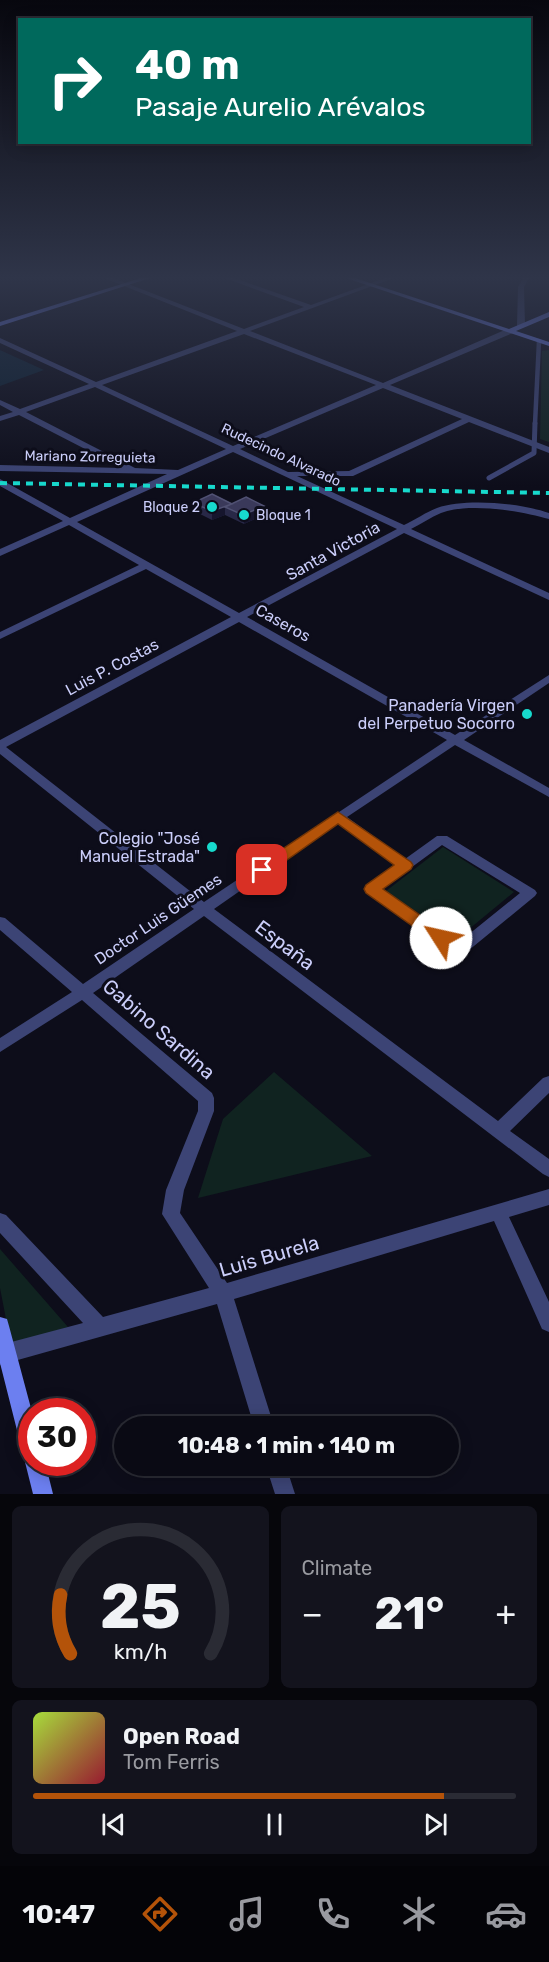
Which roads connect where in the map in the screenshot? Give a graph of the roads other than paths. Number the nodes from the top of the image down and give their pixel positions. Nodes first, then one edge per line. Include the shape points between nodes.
1 (17, 348) edge
2 (198, 348) edge
3 (288, 348) edge
4 (471, 348) edge
5 (539, 348) edge
6 (96, 384) junction
7 (383, 385) junction
8 (0, 402) edge
9 (19, 412) junction
10 (468, 418) junction
11 (0, 419) edge
12 (534, 444) junction
13 (236, 448) junction
14 (549, 450) edge
15 (0, 468) edge
16 (136, 472) junction
17 (180, 472) junction
18 (288, 473) junction
19 (489, 478) dead end
20 (0, 482) edge
21 (549, 516) edge
22 (71, 521) junction
23 (405, 529) junction
24 (0, 553) edge
25 (147, 565) junction
26 (549, 597) edge
27 (240, 619) junction
28 (0, 636) edge
29 (547, 682) edge
30 (454, 739) junction
31 (0, 747) edge
32 (549, 794) edge
33 (338, 817) junction
34 (405, 865) junction
35 (205, 910) junction
36 (0, 922) edge
37 (83, 992) junction
38 (0, 1046) edge
39 (549, 1083) edge
40 (499, 1131) junction
41 (549, 1169) edge
42 (549, 1197) edge
43 (498, 1212) junction
44 (0, 1221) edge
45 (224, 1293) junction
46 (549, 1323) edge
47 (0, 1326) edge
48 (100, 1327) junction
49 (3, 1354) edge
50 (18, 1404) edge
51 (261, 1416) edge
52 (38, 1476) edge
53 (279, 1476) edge
54 (43, 1494) edge
55 (285, 1494) edge

1 - 6 street, Rudecindo Alvarado
2 - 6 street
3 - 7 street
4 - 7 street
5 - 12 lane
6 - 9 street
6 - 13 street, Rudecindo Alvarado
7 - 10 street
7 - 13 street
8 - 9 street
9 - 11 street
9 - 16 street
10 - 12 street
10 - 18 street via 350,474
12 - 14 street
12 - 19 lane via 534,453
13 - 17 street
13 - 18 street, Rudecindo Alvarado
15 - 16 street, Mariano Zorreguieta
16 - 17 street, Mariano Zorreguieta
17 - 22 street
18 - 23 street, Rudecindo Alvarado
20 - 22 street, Caseros
21 - 23 street, Santa Victoria via 524,508 456,507 440,510
22 - 24 street
22 - 25 street, Caseros
23 - 26 street, Rudecindo Alvarado
23 - 27 street, Santa Victoria
25 - 27 street, Caseros
25 - 28 street
27 - 30 street, Caseros
27 - 31 street, Luis P. Costas
29 - 30 street, Doctor Luis Güemes
30 - 32 street, Caseros
30 - 33 street, Doctor Luis Güemes
31 - 35 street, España
33 - 34 street
33 - 35 street, Doctor Luis Güemes
34 - 34 street via 442,839 530,893 458,951 372,889
35 - 37 street, Doctor Luis Güemes
35 - 40 street, España
36 - 37 street, Gabino Sardina
37 - 38 street, Doctor Luis Güemes
37 - 45 street, Gabino Sardina via 206,1098 206,1111 175,1190 171,1214
39 - 40 street
40 - 41 street, España
42 - 43 street, Luis Burela
43 - 45 street, Luis Burela
43 - 46 street
44 - 48 street
45 - 48 street, Luis Burela
45 - 51 street
47 - 49 main road
48 - 49 street, Luis Burela
49 - 50 main road
52 - 54 main road
53 - 55 street

